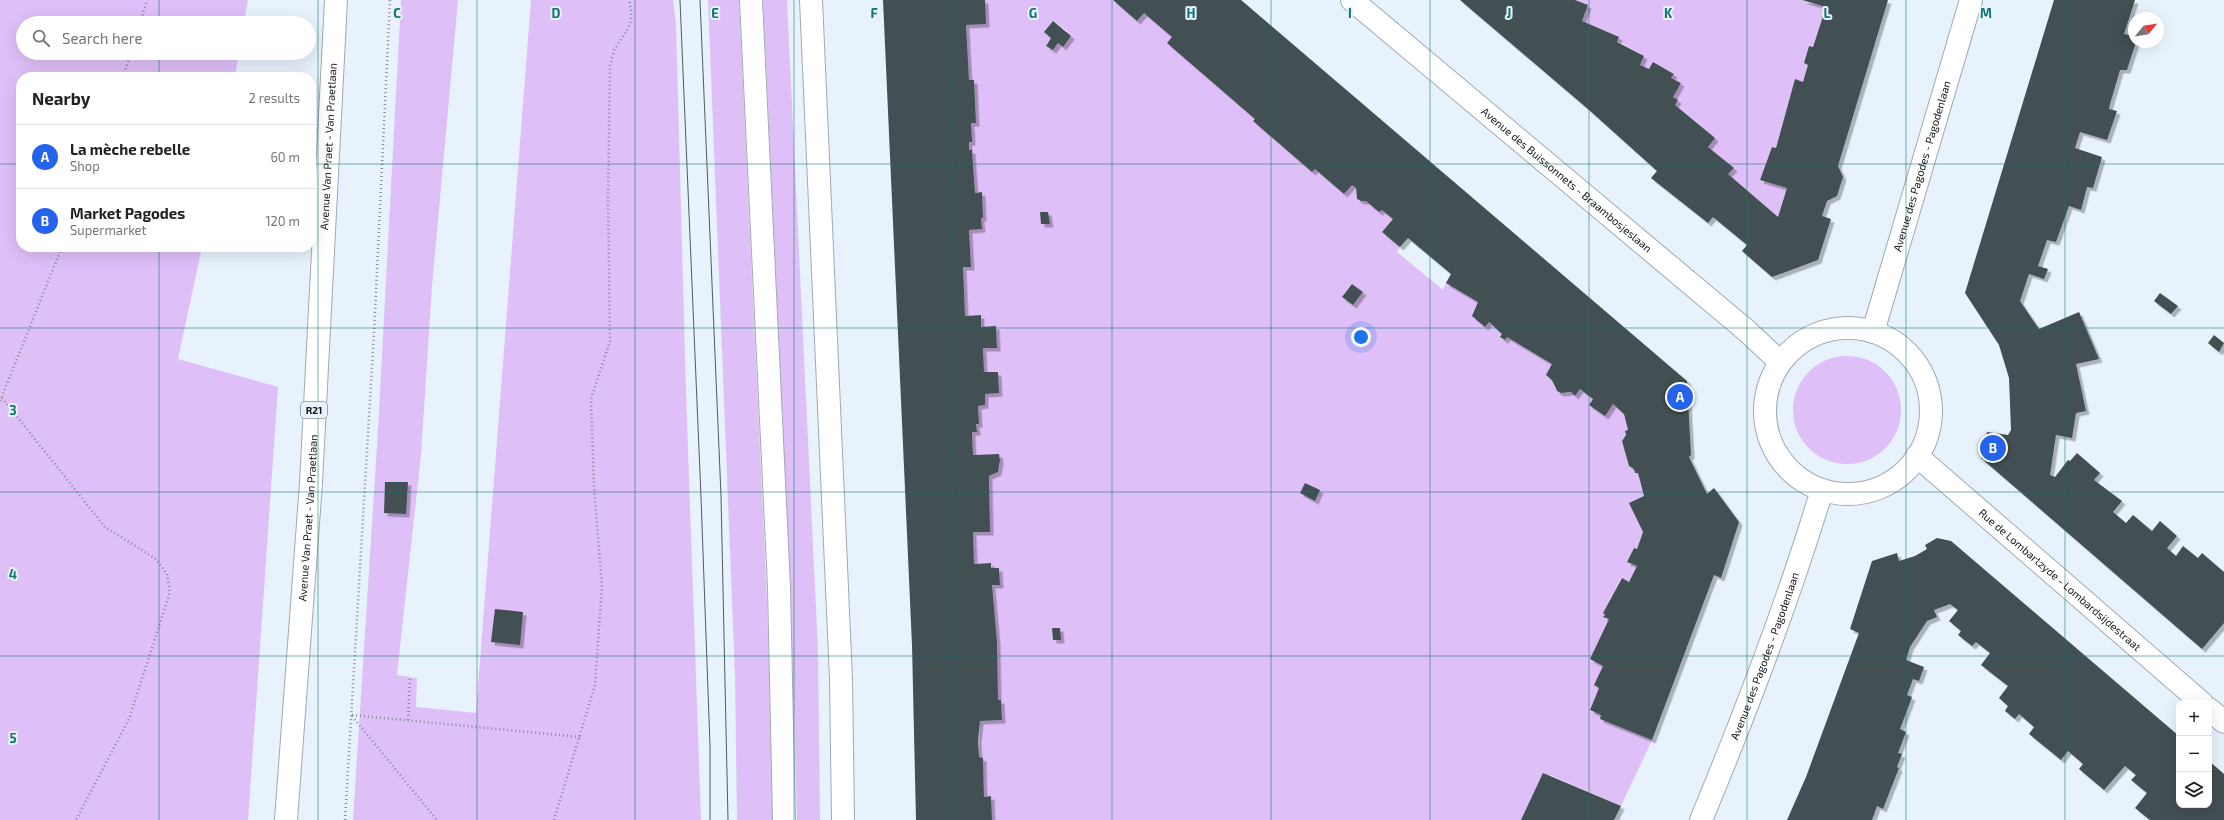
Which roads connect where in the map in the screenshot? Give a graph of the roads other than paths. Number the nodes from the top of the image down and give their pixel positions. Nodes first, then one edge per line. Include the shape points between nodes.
1 (336, 0) edge
2 (751, 0) edge
3 (811, 0) edge
4 (1352, 0) edge
5 (1971, 0) edge
6 (1873, 332) junction
7 (1780, 362) junction
8 (1917, 456) junction
9 (1822, 490) junction
10 (2199, 700) edge
11 (2212, 712) edge
12 (2224, 722) edge
13 (286, 820) edge
14 (784, 820) edge
15 (843, 820) edge
16 (1701, 820) edge

1 - 13 street, Avenue Van Praet - Van Praetlaan / R21 via 311,475
2 - 14 street via 778,579
3 - 15 street via 841,671
4 - 7 street, Avenue des Buissonnets - Braambosjeslaan via 1747,331
5 - 6 street, Avenue des Pagodes - Pagodenlaan
6 - 7 street via 1852,328 1832,329 1812,336 1794,347
6 - 8 street via 1905,351 1926,383 1930,421 1926,439
7 - 9 street via 1770,382 1764,403 1766,426 1773,447 1785,466 1802,480
8 - 9 street via 1903,473 1885,485 1865,492 1843,494
8 - 10 street, Rue de Lombartzyde - Lombardsijdestraat
9 - 16 street, Avenue des Pagodes - Pagodenlaan via 1809,535 1742,721
11 - 12 street

